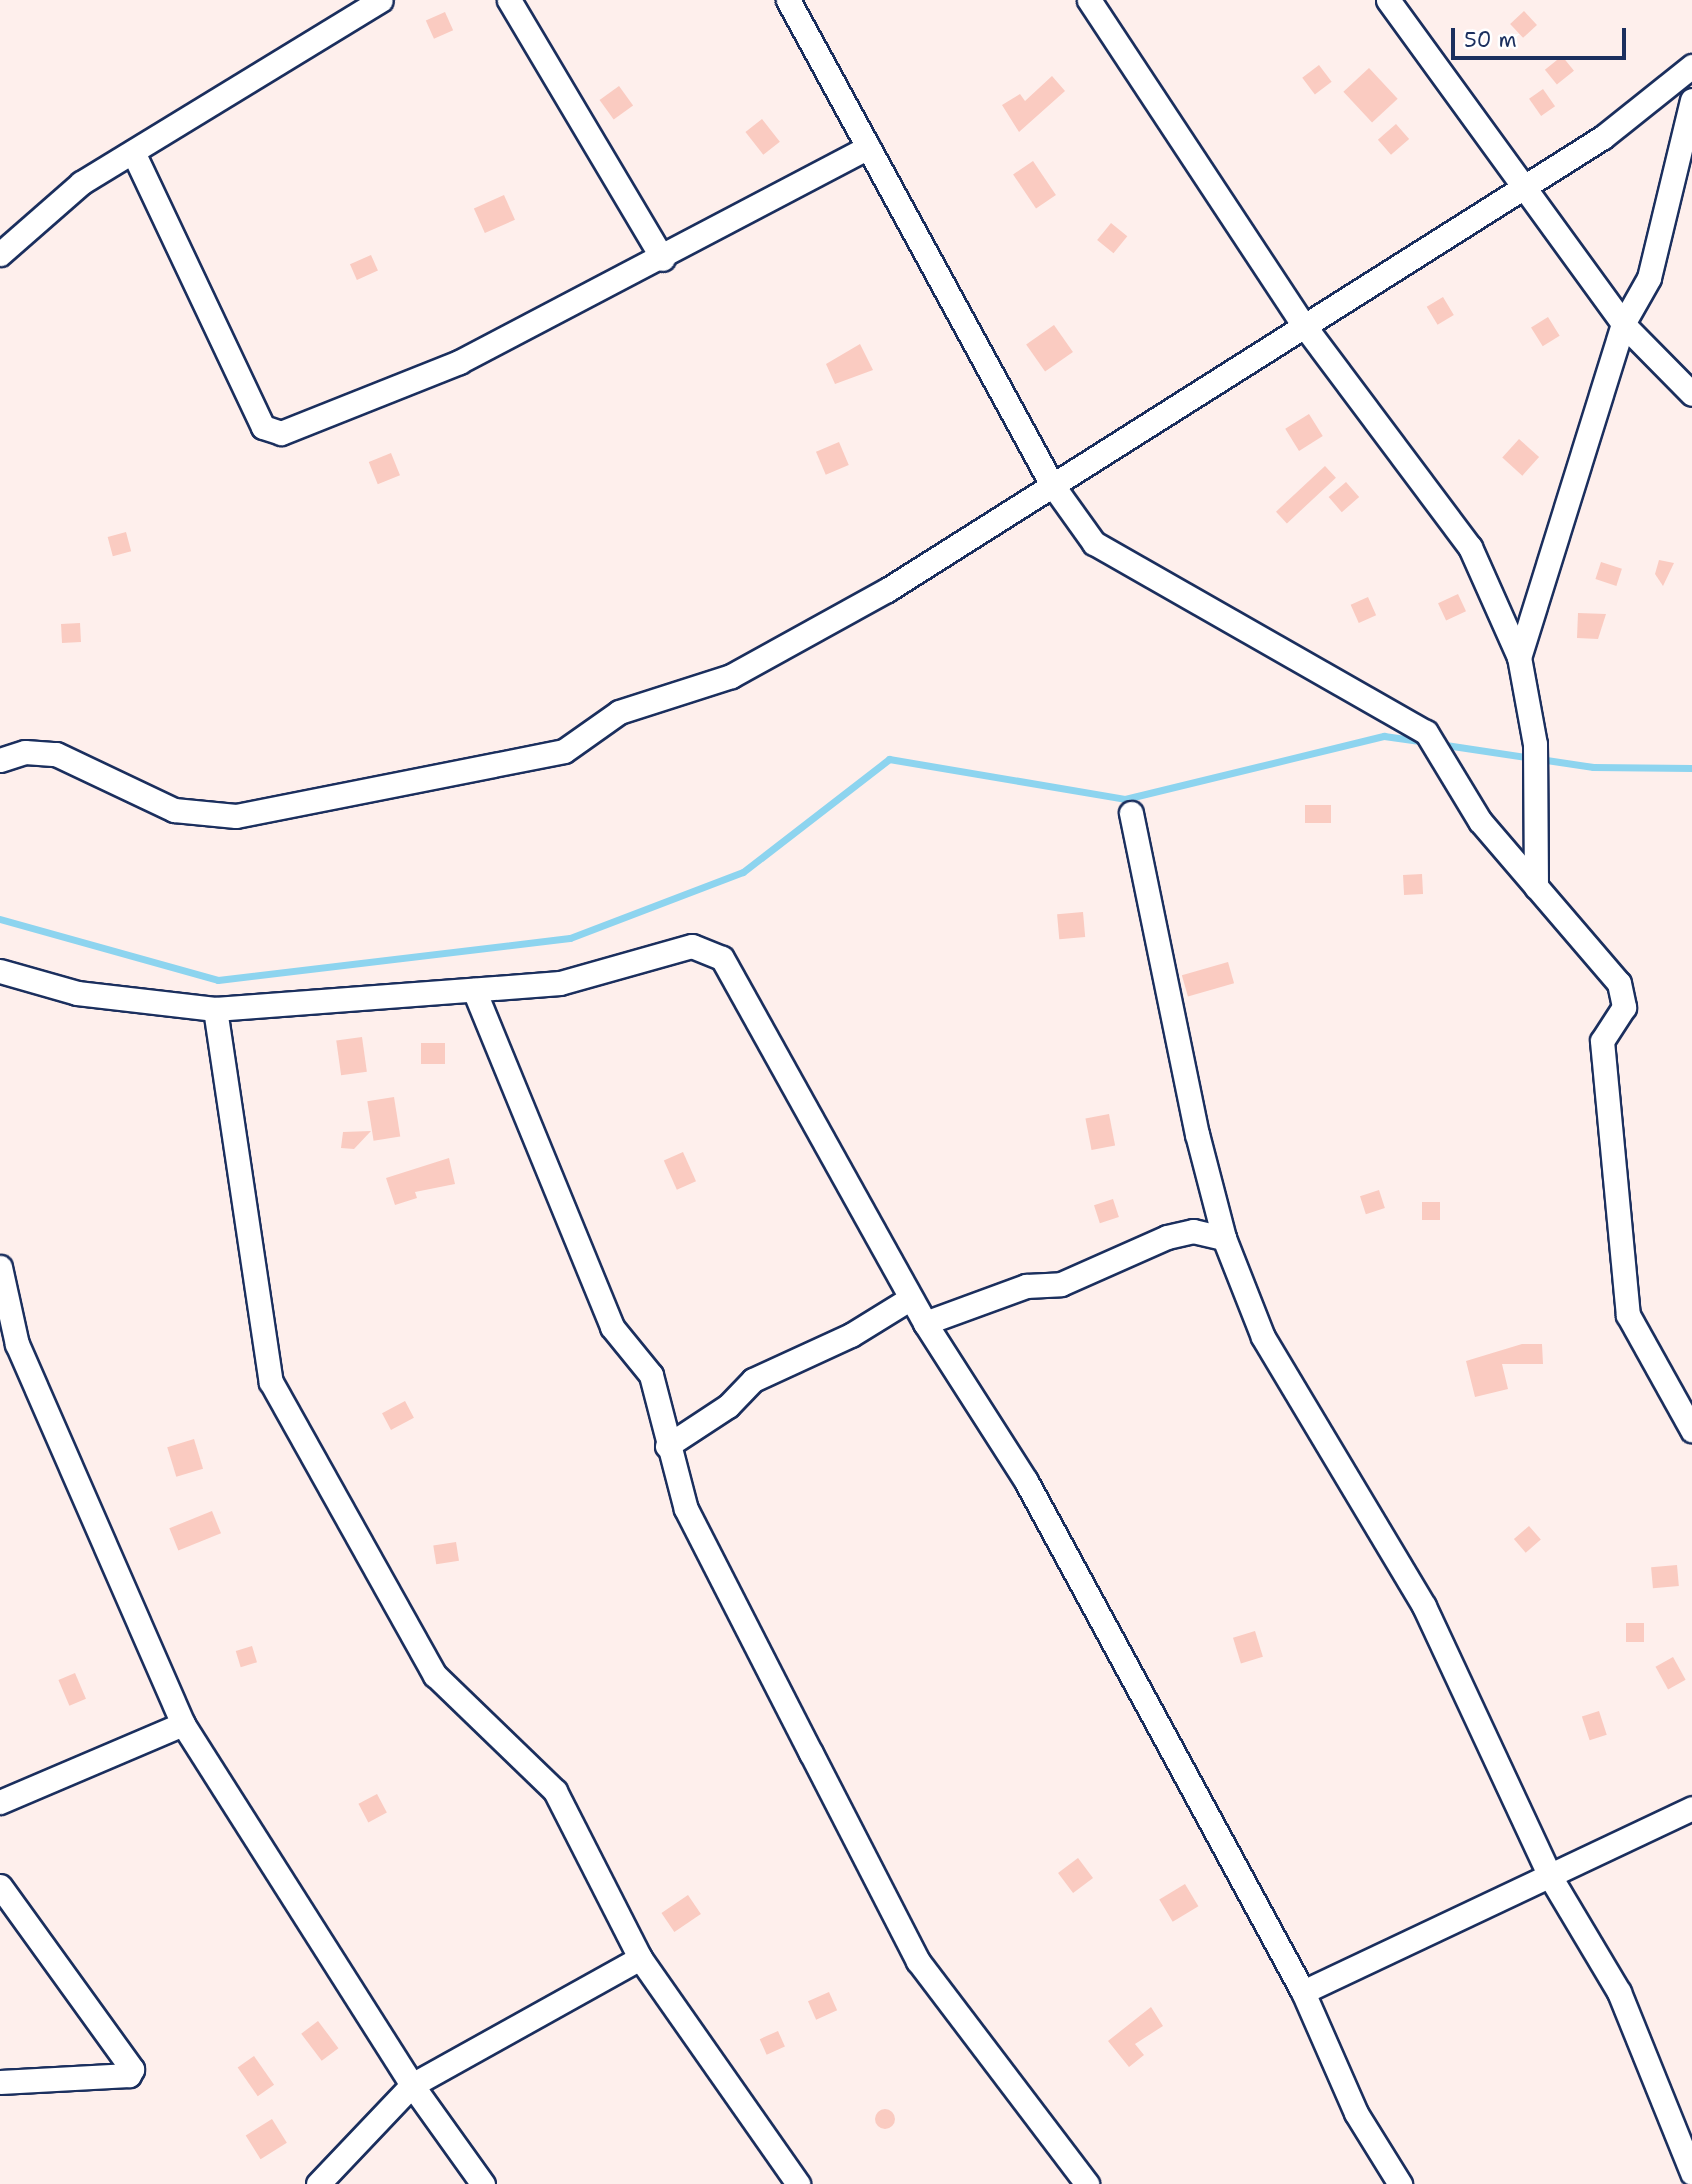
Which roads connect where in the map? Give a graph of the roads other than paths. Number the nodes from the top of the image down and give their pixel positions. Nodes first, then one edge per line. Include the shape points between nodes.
1 (381, 0) edge
2 (509, 0) edge
3 (788, 0) edge
4 (1089, 0) edge
5 (1388, 0) edge
6 (1692, 66) edge
7 (1692, 100) edge
8 (868, 147) junction
9 (133, 152) junction
10 (1518, 187) junction
11 (0, 254) edge
12 (663, 259) junction
13 (1303, 324) junction
14 (1623, 324) junction
15 (1692, 394) edge
16 (1051, 484) junction
17 (1519, 657) junction
18 (0, 760) edge
19 (1131, 813) dead end
20 (1536, 887) junction
21 (0, 971) edge
22 (474, 990) junction
23 (215, 1009) junction
24 (1224, 1238) junction
25 (0, 1267) edge
26 (911, 1298) junction
27 (925, 1323) junction
28 (1692, 1430) edge
29 (667, 1446) junction
30 (183, 1724) junction
31 (0, 1802) edge
32 (1692, 1808) edge
33 (1551, 1878) junction
34 (0, 1886) edge
35 (640, 1958) junction
36 (1303, 1992) junction
37 (0, 2082) edge
38 (412, 2084) junction
39 (1692, 2173) edge
40 (317, 2184) edge
41 (483, 2184) edge
42 (798, 2184) edge
43 (1087, 2184) edge
44 (1400, 2184) edge

1 - 9 street
2 - 12 street
3 - 8 street
4 - 13 street
5 - 10 street
6 - 10 street via 1604,137
7 - 14 street via 1650,278
8 - 12 street
8 - 16 street
9 - 11 street via 43,210
9 - 12 street via 263,427 272,432 459,362
10 - 13 street
10 - 14 street
13 - 16 street
13 - 17 street via 1469,547
14 - 15 street
14 - 17 street
16 - 18 street via 887,590 800,633 760,662 656,696 564,751 236,816 174,810 56,754 26,752
16 - 20 street via 1094,544 1426,732 1480,821
17 - 20 street via 1535,744
19 - 24 street
20 - 28 street via 1622,990 1624,1007 1602,1041 1628,1315
21 - 23 street via 77,993
22 - 23 street
22 - 26 street via 606,975 692,946 722,958
22 - 29 street via 612,1327 651,1375
23 - 35 street via 271,1382 435,1675 555,1791
24 - 27 street via 1193,1231 1167,1237 1083,1276 1026,1286
24 - 33 street via 1263,1337 1424,1606
25 - 30 street via 17,1344
26 - 27 street
26 - 29 street via 851,1335 753,1380 728,1406
27 - 36 street via 1026,1481
29 - 43 street via 686,1509 918,1961
30 - 31 street
30 - 38 street
32 - 33 street via 1612,1842
33 - 36 street
33 - 39 street via 1619,1992
34 - 37 street via 132,2069 129,2075
35 - 38 street
35 - 42 street
36 - 44 street via 1356,2113
38 - 40 street
38 - 41 street

